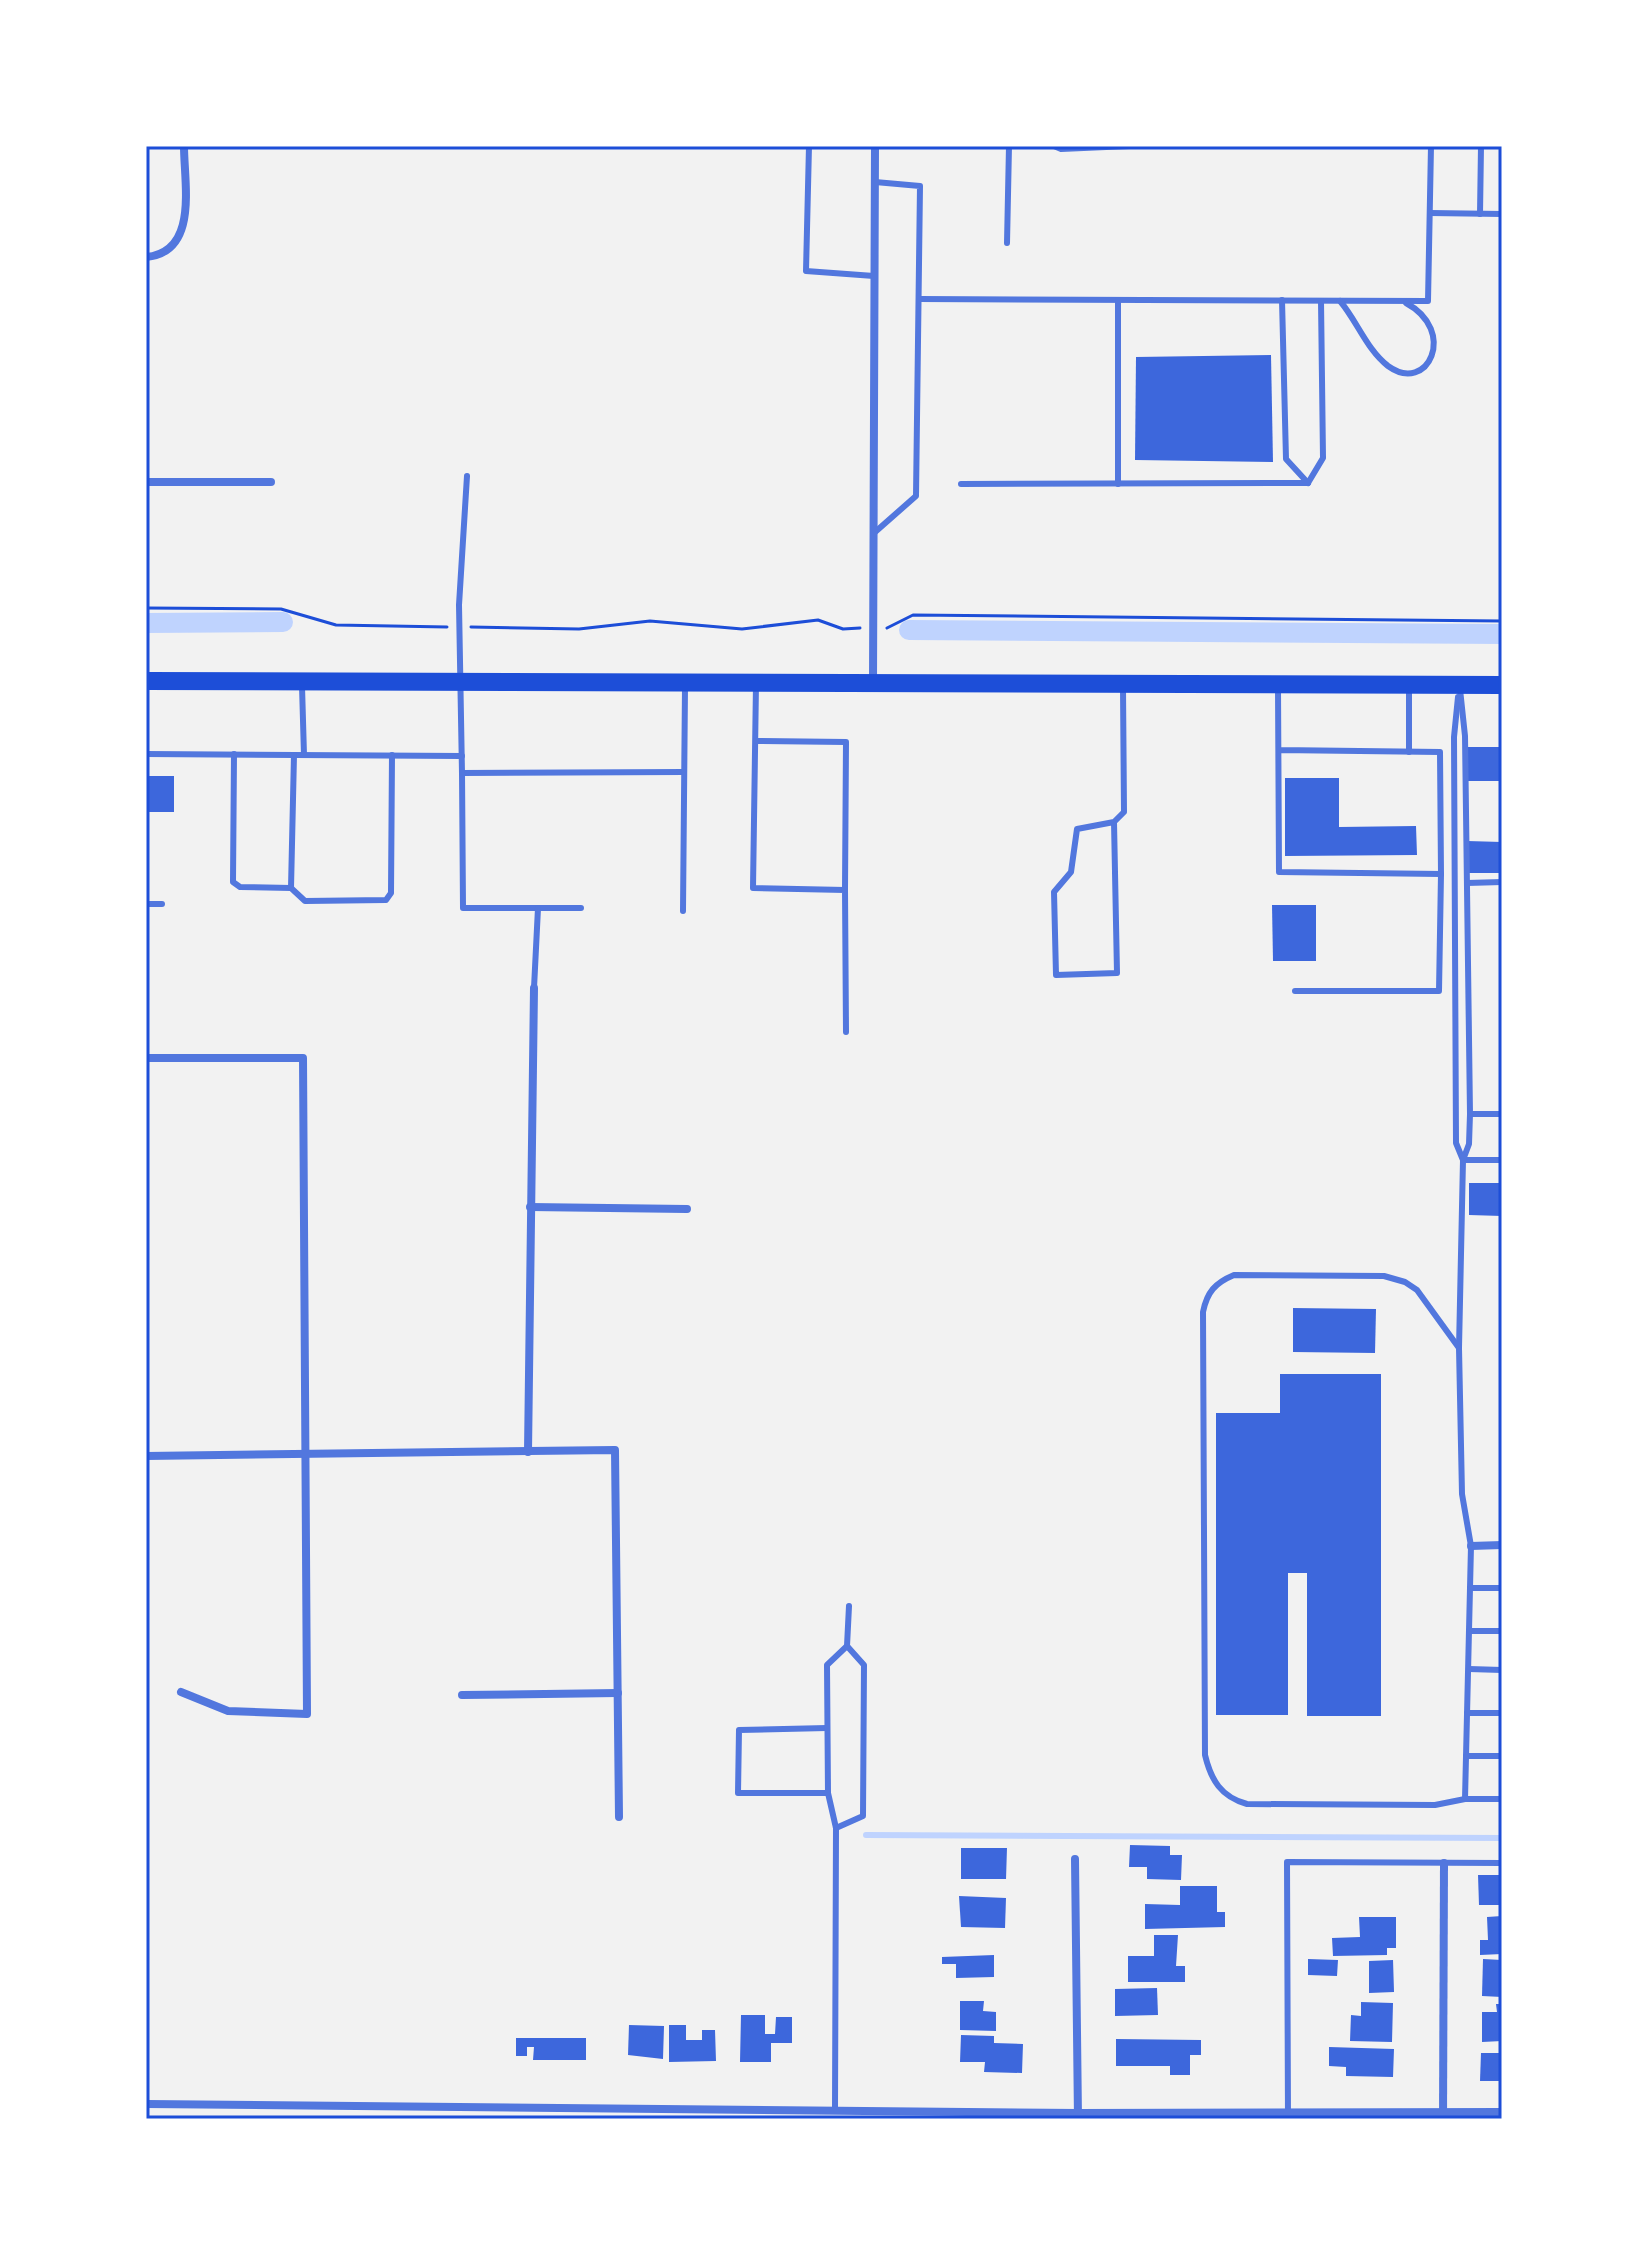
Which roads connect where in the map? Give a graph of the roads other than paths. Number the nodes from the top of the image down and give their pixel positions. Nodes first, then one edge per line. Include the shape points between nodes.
1 (184, 146) edge
2 (809, 146) edge
3 (875, 146) edge
4 (1009, 146) edge
5 (1054, 146) edge
6 (1129, 146) edge
7 (1431, 146) edge
8 (1481, 146) edge
9 (875, 182) junction
10 (1430, 213) junction
11 (1480, 214) junction
12 (1502, 214) edge
13 (1007, 243) dead end
14 (146, 257) edge
15 (874, 276) junction
16 (919, 299) junction
17 (1118, 300) junction
18 (1282, 300) junction
19 (1321, 301) junction
20 (1340, 301) junction
21 (1403, 301) junction
22 (467, 476) dead end
23 (146, 482) edge
24 (271, 482) dead end
25 (1308, 483) junction
26 (961, 484) dead end
27 (1118, 484) junction
28 (874, 533) junction
29 (146, 681) edge
30 (302, 682) junction
31 (459, 683) junction
32 (873, 683) junction
33 (685, 684) junction
34 (756, 684) junction
35 (1123, 684) junction
36 (1278, 685) junction
37 (1409, 685) junction
38 (1459, 685) junction
39 (1502, 685) edge
40 (756, 741) junction
41 (1279, 750) junction
42 (1409, 752) junction
43 (146, 754) edge
44 (234, 754) junction
45 (294, 755) junction
46 (304, 755) junction
47 (392, 755) junction
48 (462, 756) junction
49 (684, 772) junction
50 (462, 773) junction
51 (1114, 822) junction
52 (1441, 874) junction
53 (1502, 882) edge
54 (1455, 883) junction
55 (1467, 883) junction
56 (291, 888) junction
57 (845, 890) junction
58 (146, 904) edge
59 (162, 904) dead end
60 (538, 908) junction
61 (581, 908) dead end
62 (683, 911) dead end
63 (534, 988) joint
64 (1295, 991) dead end
65 (846, 1032) dead end
66 (146, 1058) edge
67 (1470, 1114) junction
68 (1502, 1114) edge
69 (1463, 1160) junction
70 (1502, 1160) edge
71 (530, 1207) junction
72 (687, 1209) dead end
73 (1459, 1348) junction
74 (528, 1452) junction
75 (146, 1456) edge
76 (305, 1456) junction
77 (1502, 1545) edge
78 (1471, 1546) junction
79 (1470, 1588) junction
80 (1502, 1588) edge
81 (849, 1606) dead end
82 (1469, 1631) junction
83 (1502, 1631) edge
84 (847, 1646) junction
85 (1469, 1669) junction
86 (1502, 1670) edge
87 (181, 1692) dead end
88 (618, 1693) junction
89 (462, 1695) dead end
90 (1467, 1713) junction
91 (1502, 1713) edge
92 (827, 1728) junction
93 (1466, 1756) junction
94 (1502, 1756) edge
95 (828, 1793) junction
96 (1465, 1799) junction
97 (1502, 1799) edge
98 (619, 1817) dead end
99 (836, 1828) junction
100 (1075, 1859) dead end
101 (1444, 1863) junction
102 (1502, 1863) edge
103 (146, 2104) edge
104 (608, 2108) junction
105 (835, 2109) junction
106 (1502, 2112) edge
107 (1443, 2115) edge
108 (1078, 2116) edge
109 (1289, 2116) edge
110 (608, 2119) edge

1 - 14 street via 184,227 167,252
2 - 15 lane via 806,271
3 - 9 street
4 - 13 lane
5 - 6 lane
7 - 10 lane
8 - 11 lane
9 - 15 street
9 - 16 lane via 920,186
10 - 11 lane
10 - 21 lane via 1428,301
11 - 12 lane
15 - 28 street
16 - 17 lane
16 - 28 lane via 916,496
17 - 18 lane
17 - 27 lane
18 - 19 lane
18 - 25 lane via 1286,459
19 - 20 lane
19 - 25 lane via 1323,458
20 - 21 lane
20 - 21 lane via 1386,364 1402,372 1417,371 1433,357 1435,336 1425,316
22 - 31 lane
23 - 24 street
25 - 27 lane
26 - 27 lane
28 - 32 street
29 - 30 main road
30 - 31 main road
30 - 46 lane
31 - 33 main road
31 - 48 lane
32 - 34 main road
32 - 35 main road
33 - 34 main road
33 - 49 lane
34 - 40 lane
35 - 36 main road
35 - 51 lane via 1124,812
36 - 37 main road
36 - 41 lane
37 - 38 main road
37 - 42 lane
38 - 39 main road
38 - 54 lane
38 - 55 lane
40 - 57 lane via 846,742
40 - 57 lane via 753,888
41 - 42 lane
41 - 52 lane via 1279,872
42 - 52 lane via 1440,752
43 - 44 lane
44 - 45 lane
44 - 56 lane via 233,882 240,887
45 - 46 lane
45 - 56 lane
46 - 47 lane
47 - 48 lane
47 - 56 lane via 391,893 386,900 305,901
48 - 50 lane
49 - 50 lane
49 - 62 lane
50 - 60 lane via 463,908
51 - 51 lane via 1117,973 1056,975 1054,892 1071,872 1077,829
52 - 64 lane via 1439,991
53 - 55 lane
54 - 55 lane
54 - 69 lane via 1456,1143
55 - 67 lane
57 - 65 lane
58 - 59 lane
60 - 61 lane
60 - 63 lane
63 - 71 street
66 - 76 street via 303,1058
67 - 68 lane
67 - 69 lane
69 - 70 lane
69 - 73 lane
71 - 72 street
71 - 74 street
73 - 78 lane via 1462,1494
73 - 96 lane via 1417,1290 1384,1276 1234,1275 1219,1281 1206,1296 1205,1739 1210,1776 1234,1800 1247,1804 1435,1805
74 - 76 street
74 - 88 street via 615,1450
75 - 76 street
76 - 87 street via 307,1714 228,1711
77 - 78 street
78 - 79 lane
79 - 80 lane
79 - 82 lane
81 - 84 lane
82 - 83 lane
82 - 85 lane
84 - 92 lane via 827,1665
84 - 99 lane via 864,1665 863,1816
85 - 86 lane
85 - 90 lane
88 - 89 street
88 - 98 street
90 - 91 lane
90 - 93 lane
92 - 95 lane
92 - 95 lane via 739,1730 738,1793
93 - 94 lane
93 - 96 lane
95 - 99 lane
96 - 97 lane
99 - 105 lane
100 - 108 street
101 - 102 lane
101 - 107 street
101 - 109 lane via 1287,1862
103 - 104 street
104 - 105 street
104 - 110 street
105 - 108 street
106 - 107 street
107 - 109 street
108 - 109 street

